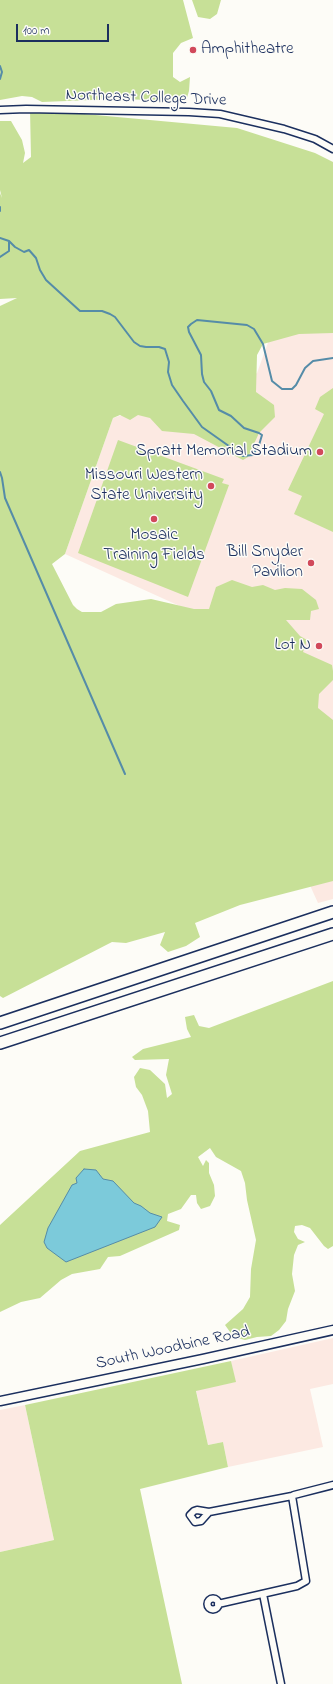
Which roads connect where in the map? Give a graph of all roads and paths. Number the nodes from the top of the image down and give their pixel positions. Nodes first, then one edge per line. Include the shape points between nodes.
1 (0, 110) edge
2 (333, 149) edge
3 (333, 912) edge
4 (333, 934) edge
5 (0, 1023) edge
6 (0, 1043) edge
7 (333, 1330) edge
8 (0, 1400) edge
9 (333, 1485) edge
10 (292, 1496) junction
11 (209, 1512) dead end
12 (263, 1594) junction
13 (218, 1604) dead end
14 (281, 1684) edge

1 - 2 street, Northeast College Drive via 220,114 284,129 315,139
3 - 5 highway
4 - 6 highway
7 - 8 street, South Woodbine Road
9 - 10 street
10 - 11 street
10 - 12 street via 306,1581 298,1586
12 - 13 street
12 - 14 street

